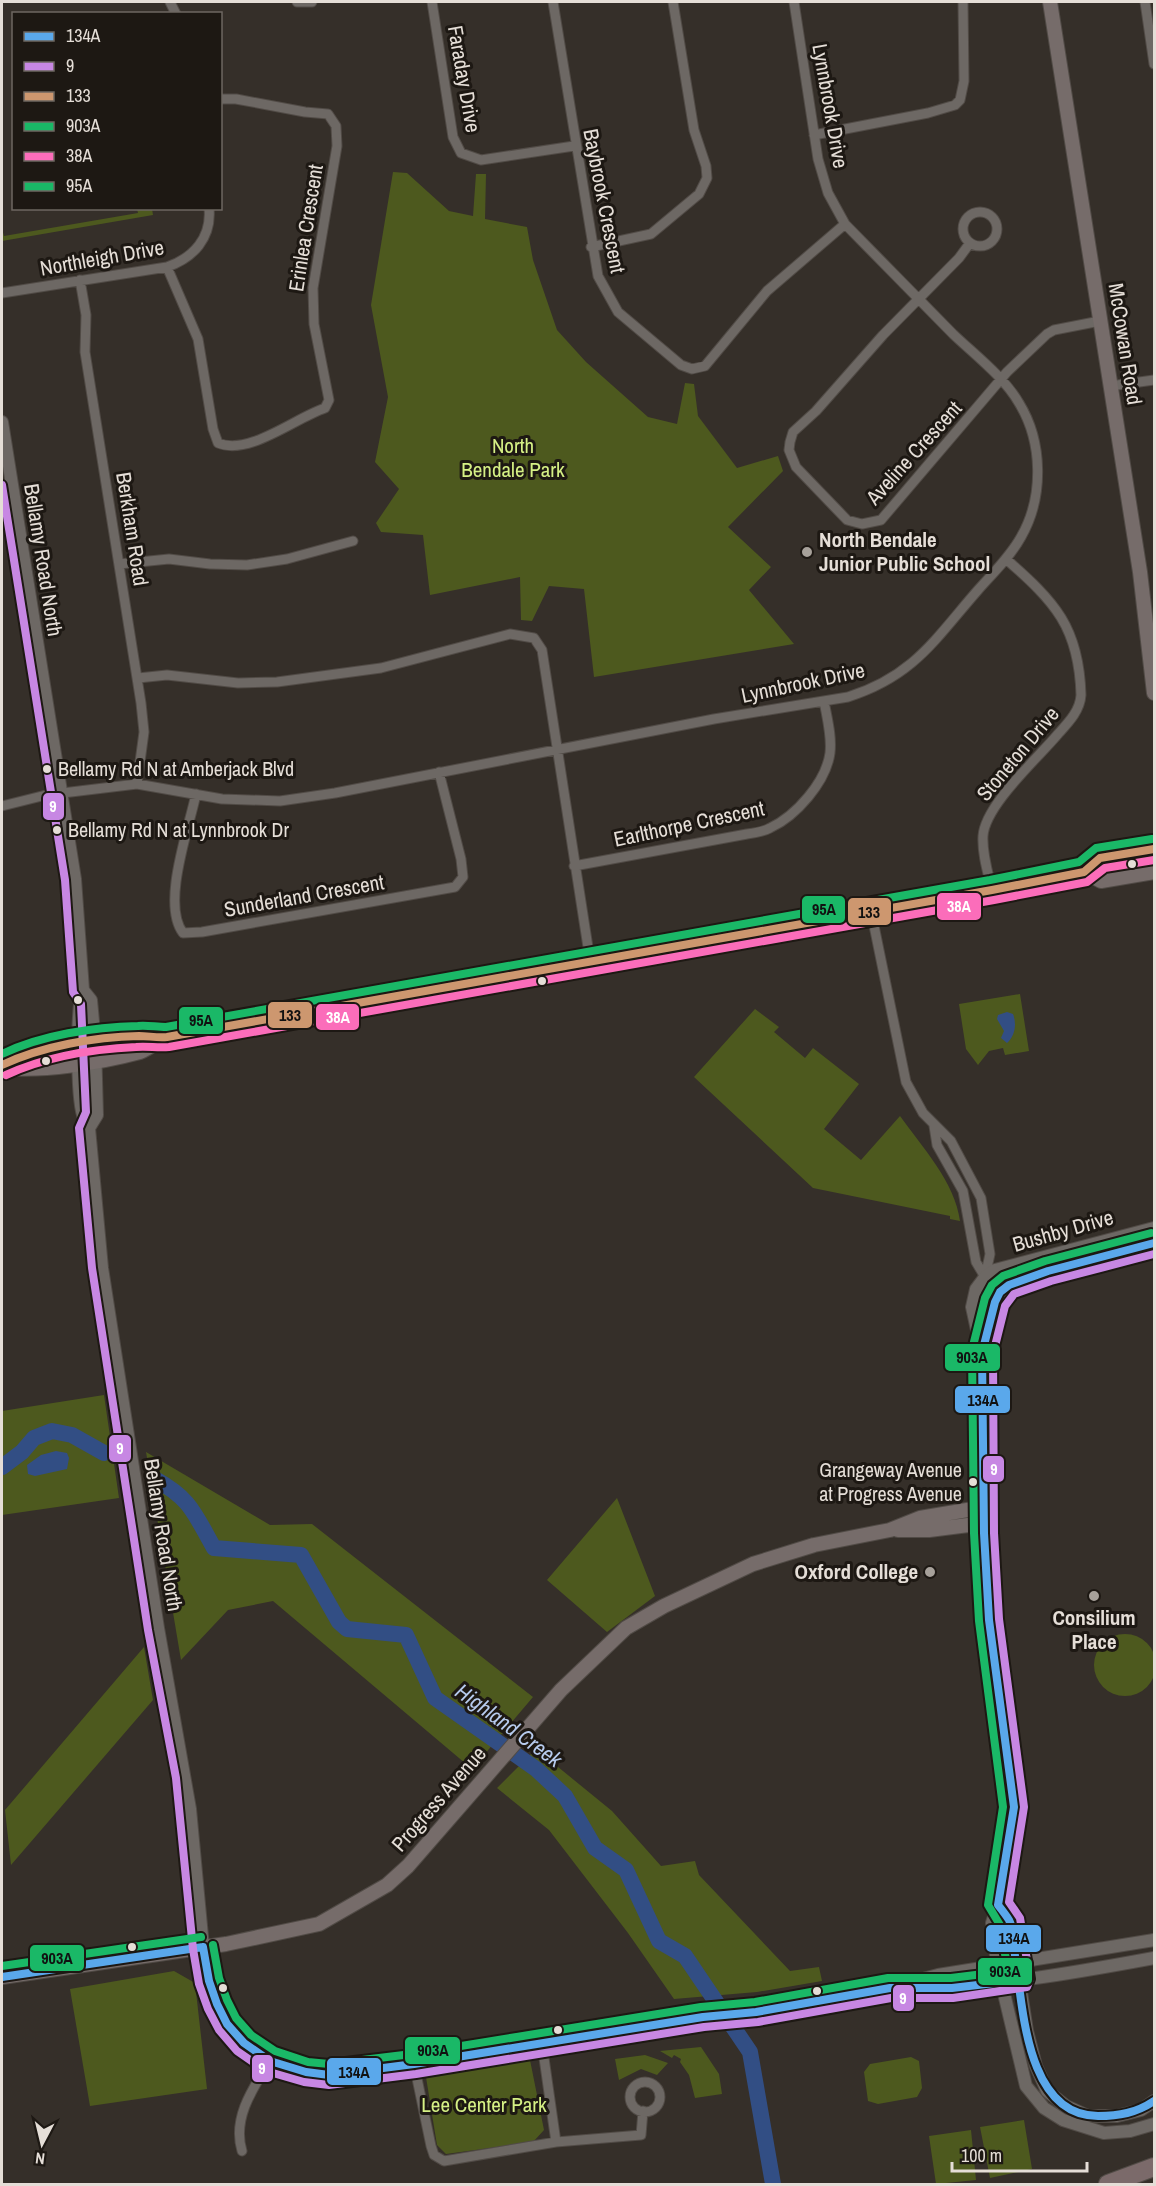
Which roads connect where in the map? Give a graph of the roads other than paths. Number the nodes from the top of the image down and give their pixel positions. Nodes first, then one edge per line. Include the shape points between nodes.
1 (297, 2) edge
2 (312, 2) edge
3 (432, 2) edge
4 (553, 2) edge
5 (673, 2) edge
6 (794, 2) edge
7 (963, 2) edge
8 (1050, 2) edge
9 (1145, 2) edge
10 (1155, 64) edge
11 (222, 99) edge
12 (814, 135) junction
13 (574, 146) junction
14 (209, 210) edge
15 (845, 224) junction
16 (970, 243) dead end
17 (591, 247) junction
18 (167, 267) junction
19 (80, 280) junction
20 (2, 293) edge
21 (919, 299) junction
22 (1100, 321) junction
23 (1155, 380) edge
24 (1000, 381) junction
25 (1110, 386) junction
26 (2, 422) edge
27 (4, 461) edge
28 (353, 541) dead end
29 (1006, 559) junction
30 (119, 564) junction
31 (138, 678) junction
32 (1155, 693) edge
33 (824, 701) junction
34 (556, 748) junction
35 (439, 772) junction
36 (137, 783) junction
37 (61, 793) junction
38 (196, 794) junction
39 (2, 806) edge
40 (1155, 849) edge
41 (574, 866) junction
42 (1084, 872) junction
43 (1155, 872) edge
44 (992, 890) junction
45 (871, 911) junction
46 (590, 960) junction
47 (83, 990) junction
48 (164, 1038) junction
49 (95, 1043) junction
50 (78, 1046) junction
51 (95, 1060) junction
52 (78, 1062) junction
53 (2, 1066) edge
54 (934, 1126) junction
55 (89, 1128) junction
56 (1155, 1228) edge
57 (1121, 1235) junction
58 (1155, 1243) edge
59 (1126, 1249) junction
60 (1044, 1256) junction
61 (1048, 1271) junction
62 (985, 1277) junction
63 (1000, 1292) junction
64 (982, 1353) junction
65 (985, 1506) junction
66 (984, 1522) junction
67 (890, 1530) junction
68 (998, 1905) junction
69 (1155, 1940) edge
70 (1134, 1943) junction
71 (203, 1947) junction
72 (1155, 1958) edge
73 (1016, 1961) junction
74 (1137, 1961) junction
75 (997, 1964) junction
76 (2, 1977) edge
77 (1020, 1980) junction
78 (1002, 1982) junction
79 (890, 1988) junction
80 (542, 2044) junction
81 (270, 2061) junction
82 (414, 2064) junction
83 (1155, 2101) edge
84 (643, 2111) dead end
85 (1155, 2124) edge
86 (555, 2142) junction
87 (242, 2151) dead end
88 (1155, 2167) edge
89 (1108, 2184) edge

1 - 2 street
3 - 13 street, Faraday Drive via 453,137 461,153 481,160
4 - 13 street, Baybrook Crescent
5 - 17 street via 694,130 707,178 699,194 651,234
6 - 12 street, Lynnbrook Drive
7 - 12 street via 964,81 955,105
8 - 22 main road, McCowan Road
9 - 10 street
11 - 18 street, Erinlea Crescent via 328,114 336,126 337,146 313,288 314,324 329,400 325,408 249,444 228,447 218,443 198,339
12 - 15 street, Lynnbrook Drive via 828,193
13 - 17 street, Baybrook Crescent
14 - 18 street, Northleigh Drive via 209,226 199,246
15 - 17 street, Baybrook Crescent via 767,291 705,366 692,369 681,365 618,312 598,276
15 - 21 street, Lynnbrook Drive
16 - 21 street, Aveline Crescent
18 - 19 street, Northleigh Drive
19 - 20 street, Northleigh Drive
19 - 30 street, Berkham Road via 86,315 84,352
21 - 24 street, Lynnbrook Drive
21 - 24 street, Aveline Crescent via 793,432 789,450 796,467 847,519 862,524 881,520
22 - 24 street, Aveline Crescent via 1054,330
22 - 25 main road, McCowan Road
23 - 25 street
24 - 29 street, Lynnbrook Drive via 1025,414 1038,464 1028,524
25 - 32 main road, McCowan Road
26 - 27 street, Bellamy Road North
27 - 37 street, Bellamy Road North
28 - 30 street via 286,559 247,564 169,558
29 - 33 street, Lynnbrook Drive via 914,663 878,686
29 - 44 street, Stoneton Drive via 1044,592 1066,622 1074,647 1081,702 1068,723 990,814 983,843
30 - 31 street, Berkham Road
31 - 34 street via 167,675 254,684 289,680 381,668 510,633 519,634 536,640 542,650
31 - 36 street, Berkham Road via 144,732
33 - 34 street, Lynnbrook Drive
33 - 41 street, Earlthorpe Crescent via 830,742 828,764 817,784 781,822 747,834
34 - 35 street, Lynnbrook Drive
34 - 41 street
35 - 38 street, Lynnbrook Drive via 280,801
35 - 38 street, Sunderland Crescent via 463,869 463,877 455,886 183,933 175,914 175,895
36 - 37 street, Lynnbrook Drive
36 - 38 street, Lynnbrook Drive
37 - 39 street, Lynnbrook Drive
37 - 47 street, Bellamy Road North via 75,879
40 - 42 main road via 1100,858
41 - 46 street
42 - 43 main road via 1101,881
42 - 44 main road
44 - 45 main road
45 - 46 main road
45 - 54 street via 906,1082
46 - 48 main road
47 - 49 street, Bellamy Road North via 92,1000
47 - 50 street, Bellamy Road North via 79,1001
48 - 49 main road via 139,1036
48 - 51 main road via 142,1051
49 - 50 main road
49 - 51 street, Bellamy Road North
50 - 52 street, Bellamy Road North
50 - 53 main road via 15,1057
51 - 52 main road
51 - 55 street, Bellamy Road North via 97,1115
52 - 53 main road via 20,1070
52 - 55 street, Bellamy Road North via 83,1115
54 - 62 street via 937,1145 963,1191 976,1262
54 - 62 street via 951,1141 981,1198 990,1254
55 - 71 street, Bellamy Road North via 102,1268 190,1809
56 - 57 street, Bushby Drive
57 - 59 street
57 - 60 street, Bushby Drive
58 - 59 street, Bushby Drive
59 - 61 street, Bushby Drive
60 - 61 street
60 - 62 street, Bushby Drive via 995,1270
61 - 63 street, Bushby Drive
62 - 63 street
62 - 64 street via 976,1289 972,1307
63 - 64 street
64 - 65 street
65 - 66 street
65 - 67 main road, Progress Avenue via 920,1518
66 - 67 main road, Progress Avenue via 929,1530
66 - 68 street via 993,1663 1014,1807
67 - 71 main road, Progress Avenue via 814,1545 753,1564 626,1628 561,1690 408,1866 387,1885 318,1924
68 - 73 street via 1010,1921
68 - 75 street via 992,1923
69 - 70 street
70 - 73 street
70 - 74 street
71 - 76 main road, Progress Avenue
71 - 81 street, Bellamy Road North via 209,1981 227,2024 244,2043
72 - 74 street
73 - 75 street
73 - 77 street
74 - 77 street
75 - 78 street
75 - 79 street
77 - 78 street
77 - 83 street via 1036,2067 1047,2091 1066,2106 1089,2116 1117,2116 1141,2110
78 - 79 street via 952,1988
78 - 85 street via 1026,2086 1044,2108 1063,2120 1104,2133
79 - 80 street, Bellamy Road North
80 - 82 street, Bellamy Road North
80 - 86 street
81 - 82 street, Bellamy Road North via 330,2075
81 - 87 street via 241,2115
82 - 86 street via 431,2146 434,2155 444,2161
84 - 86 street via 641,2135
88 - 89 highway

